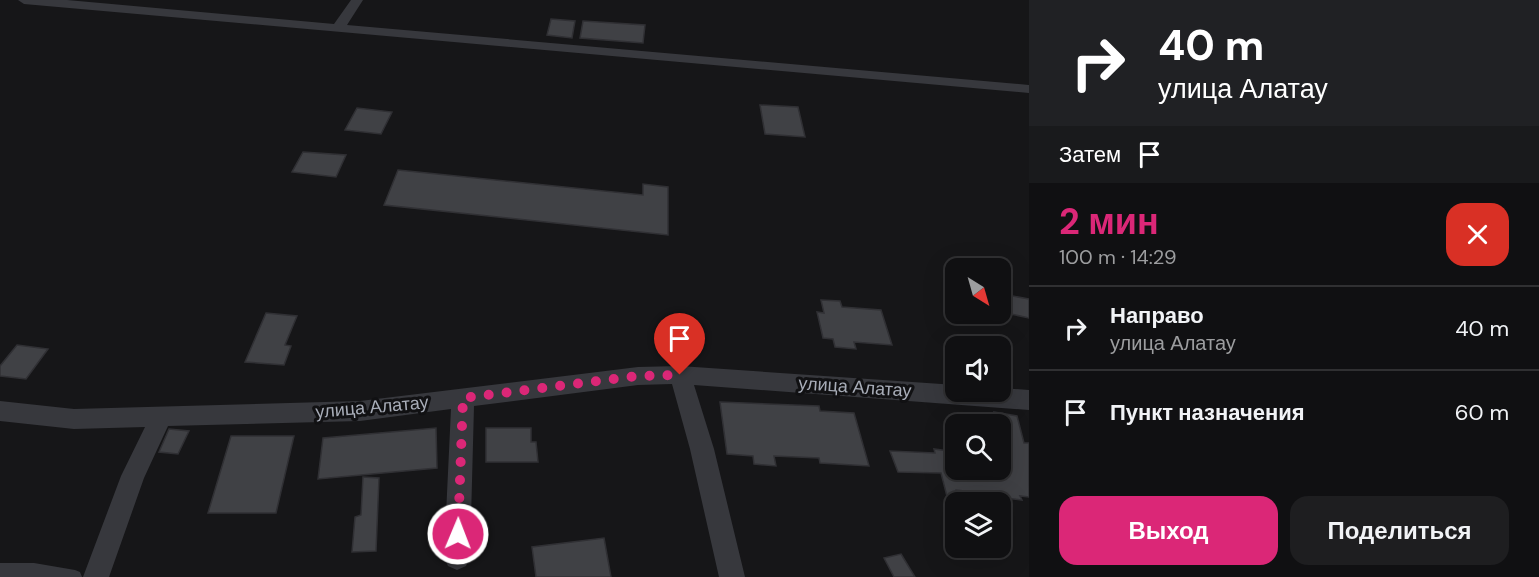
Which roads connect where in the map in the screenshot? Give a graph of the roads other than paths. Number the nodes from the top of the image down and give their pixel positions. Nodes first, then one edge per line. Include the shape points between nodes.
1 (24, 0) edge
2 (357, 0) edge
3 (338, 28) junction
4 (1029, 89) edge
5 (680, 375) junction
6 (463, 398) junction
7 (1029, 400) edge
8 (0, 411) edge
9 (160, 417) junction
10 (457, 557) dead end
11 (0, 570) edge
12 (75, 577) edge
13 (96, 577) edge
14 (732, 577) edge

1 - 3 street
2 - 3 street
3 - 4 street
5 - 6 street, улица Алатау via 638,376
5 - 7 street, улица Алатау
5 - 14 street
6 - 9 street, улица Алатау via 360,411
6 - 10 street
8 - 9 street, улица Алатау via 74,419
9 - 13 street via 133,476
11 - 12 lane via 34,570

